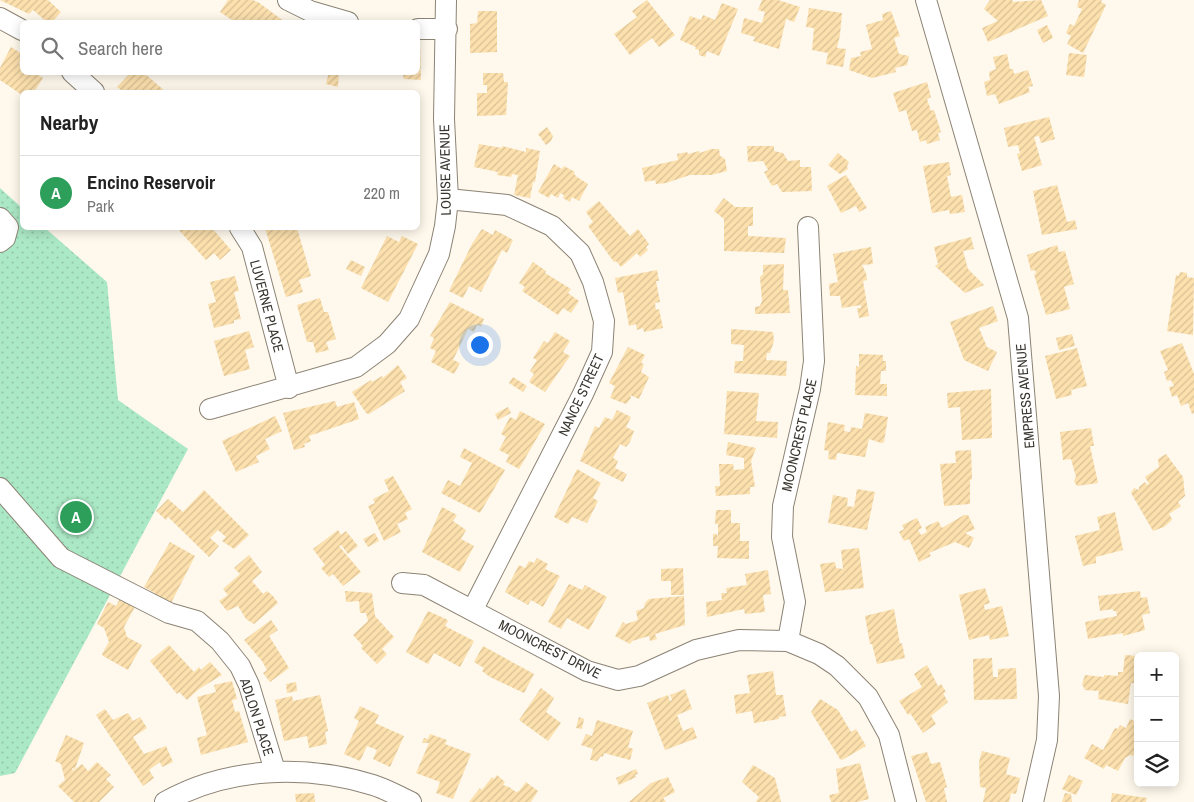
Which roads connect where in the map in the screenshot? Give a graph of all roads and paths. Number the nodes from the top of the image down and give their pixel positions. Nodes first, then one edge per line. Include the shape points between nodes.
1 (288, 0) edge
2 (446, 0) edge
3 (926, 0) edge
4 (0, 18) edge
5 (340, 20) edge
6 (20, 29) edge
7 (447, 29) junction
8 (420, 30) edge
9 (75, 75) edge
10 (92, 90) edge
11 (448, 199) junction
12 (0, 218) edge
13 (808, 227) dead end
14 (241, 230) edge
15 (0, 242) edge
16 (289, 388) junction
17 (210, 409) dead end
18 (0, 488) edge
19 (402, 583) dead end
20 (473, 609) junction
21 (788, 641) junction
22 (275, 771) junction
23 (165, 802) edge
24 (411, 802) edge
25 (906, 802) edge
26 (1033, 802) edge

1 - 5 street via 310,12
2 - 7 street, LOUISE AVENUE
3 - 26 street, EMPRESS AVENUE via 1018,318 1049,696 1046,740
4 - 6 street
7 - 8 street
7 - 11 street, LOUISE AVENUE via 444,119
9 - 10 street
11 - 16 street, LOUISE AVENUE via 439,254 409,319 387,344 356,367
11 - 20 street, NANCE STREET via 507,205 552,226 580,254 593,282 604,321 602,352 583,394
12 - 15 street via 8,227 5,238
13 - 21 street, MOONCREST PLACE via 814,361 783,506 782,537 795,602
14 - 16 street, LUVERNE PLACE via 252,247
16 - 17 street, LOUISE AVENUE
18 - 22 street, ADLON PLACE via 61,558 169,613 197,621 220,641 240,666 249,685
19 - 20 street, MOONCREST DRIVE via 424,585
20 - 21 street, MOONCREST DRIVE via 587,671 618,680 639,676 696,650 739,640
21 - 25 street, MOONCREST DRIVE via 838,666 868,697 889,734
22 - 23 street via 222,779
22 - 24 street via 321,772 374,785

